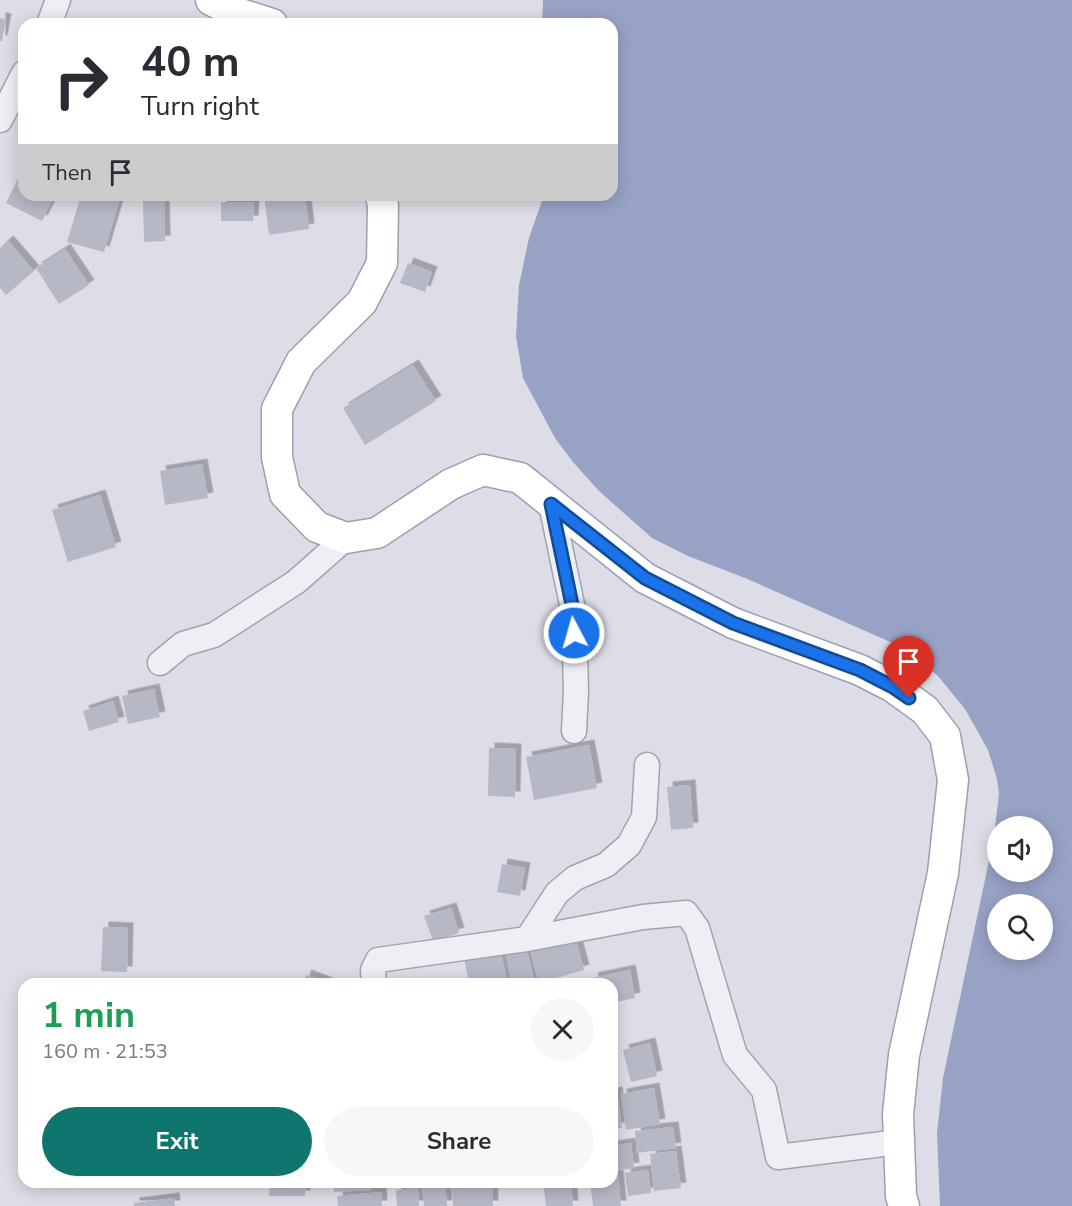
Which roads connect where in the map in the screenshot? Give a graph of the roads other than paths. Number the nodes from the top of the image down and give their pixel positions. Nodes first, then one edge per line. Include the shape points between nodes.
1 (58, 0) edge
2 (210, 0) edge
3 (51, 18) edge
4 (253, 18) edge
5 (18, 85) edge
6 (0, 120) edge
7 (382, 201) edge
8 (551, 504) junction
9 (346, 538) junction
10 (160, 663) dead end
11 (574, 731) dead end
12 (647, 765) dead end
13 (527, 939) junction
14 (374, 978) edge
15 (899, 1142) junction
16 (904, 1206) edge

1 - 3 street
2 - 4 main road
5 - 6 street
7 - 9 main road via 382,263 362,302 300,362 277,409 277,457 285,494 317,527
8 - 9 main road via 520,478 483,470 451,484 377,533
8 - 11 street via 574,614
8 - 15 main road via 645,578 733,623 860,670 893,687 924,710 945,736 953,780 943,873 904,1055
9 - 10 street via 296,582 214,635 183,644
12 - 13 street via 645,817 629,845 606,865 575,878 557,893
13 - 14 street via 378,960
13 - 15 street via 686,913 697,928 735,1056 764,1090 778,1157
15 - 16 main road

